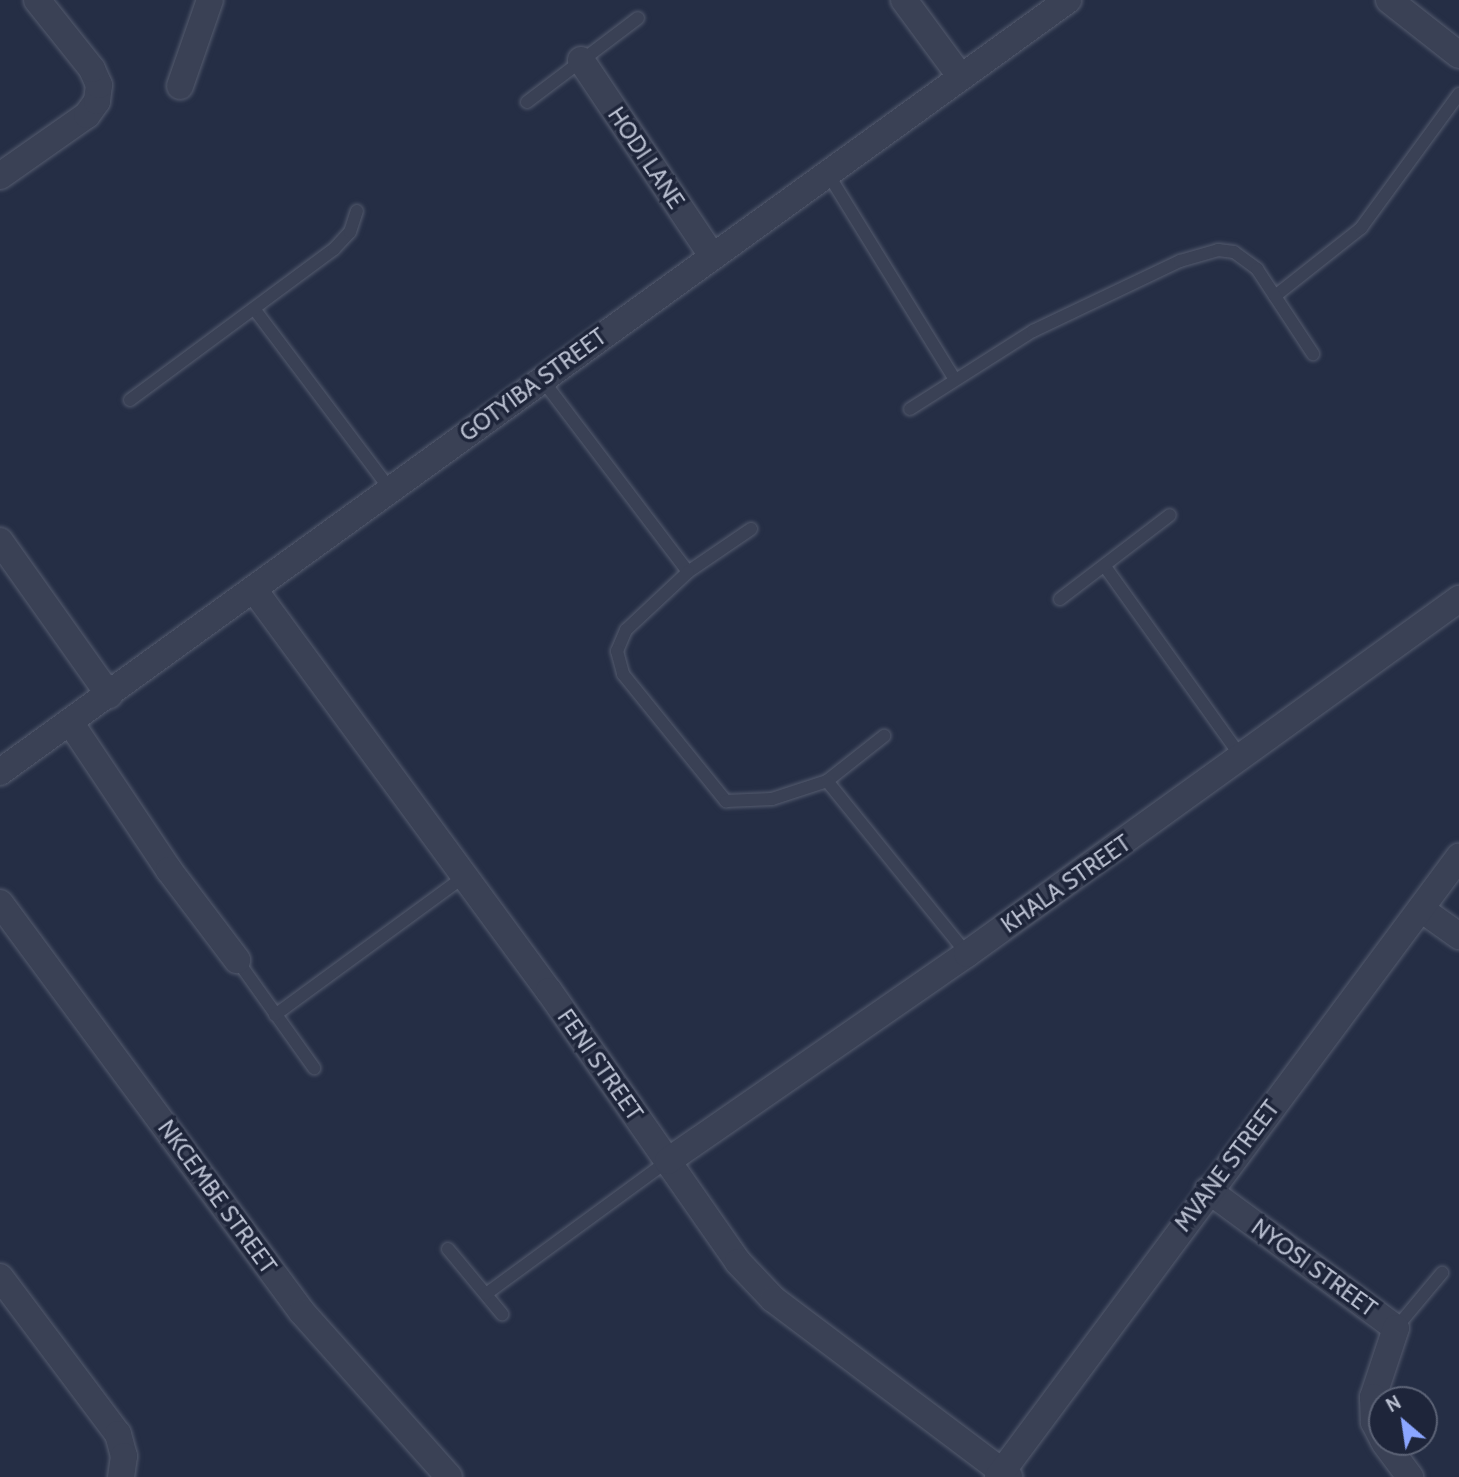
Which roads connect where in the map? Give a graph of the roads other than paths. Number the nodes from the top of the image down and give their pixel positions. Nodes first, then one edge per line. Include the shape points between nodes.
1 (37, 0) edge
2 (210, 0) edge
3 (904, 0) edge
4 (1068, 0) edge
5 (1389, 0) edge
6 (638, 18) dead end
7 (1459, 55) edge
8 (581, 60) junction
9 (960, 76) junction
10 (180, 86) dead end
11 (1459, 94) edge
12 (527, 102) dead end
13 (828, 174) junction
14 (0, 176) edge
15 (358, 211) dead end
16 (712, 256) junction
17 (1275, 296) junction
18 (255, 310) junction
19 (1312, 354) dead end
20 (541, 379) junction
21 (954, 379) junction
22 (130, 400) dead end
23 (910, 409) dead end
24 (390, 489) junction
25 (1170, 515) dead end
26 (751, 529) dead end
27 (0, 541) edge
28 (1106, 568) junction
29 (688, 572) junction
30 (255, 591) junction
31 (1060, 598) dead end
32 (1459, 599) edge
33 (110, 695) junction
34 (70, 722) junction
35 (884, 736) dead end
36 (1242, 758) junction
37 (0, 772) edge
38 (827, 781) junction
39 (1459, 857) edge
40 (462, 878) junction
41 (1, 908) edge
42 (1421, 909) junction
43 (1459, 936) edge
44 (967, 954) junction
45 (237, 960) joint
46 (275, 1015) junction
47 (314, 1068) dead end
48 (668, 1161) junction
49 (1208, 1190) junction
50 (448, 1249) dead end
51 (1442, 1273) dead end
52 (0, 1277) edge
53 (486, 1294) junction
54 (502, 1314) dead end
55 (1396, 1328) junction
56 (1377, 1386) edge
57 (1395, 1456) edge
58 (1003, 1475) edge
59 (121, 1477) edge
60 (449, 1477) edge
61 (1410, 1477) edge

1 - 14 street via 92,69 99,85 97,101 87,116
2 - 10 street
3 - 9 street
4 - 9 street, GOTYIBA STREET
5 - 7 street
6 - 8 lane
8 - 12 lane
8 - 16 street, HODI LANE
9 - 13 street, GOTYIBA STREET
11 - 17 lane via 1361,228
13 - 16 street, GOTYIBA STREET
13 - 21 lane
15 - 18 lane via 350,232 334,249
16 - 20 street, GOTYIBA STREET
17 - 19 lane
17 - 21 lane via 1257,269 1234,252 1201,254 1033,331
18 - 22 lane
18 - 24 lane
20 - 24 street, GOTYIBA STREET
20 - 29 lane
21 - 23 lane
24 - 30 street, GOTYIBA STREET
25 - 28 lane
26 - 29 lane
27 - 33 street
28 - 31 lane
28 - 36 lane
29 - 38 lane via 626,629 617,651 623,674 726,801 772,799
30 - 33 street, GOTYIBA STREET
30 - 40 street, FENI STREET
32 - 36 street, KHALA STREET
33 - 34 street, GOTYIBA STREET
34 - 37 street, GOTYIBA STREET
34 - 45 street via 169,870
35 - 38 lane
36 - 44 street, KHALA STREET
38 - 44 lane
39 - 42 street, MVANE STREET
40 - 46 lane
40 - 48 street, FENI STREET via 549,991
41 - 60 street, NKCEMBE STREET via 302,1312
42 - 43 street
42 - 49 street, MVANE STREET
44 - 48 street, KHALA STREET
45 - 46 lane
46 - 47 lane
48 - 53 lane
48 - 58 street, FENI STREET via 738,1262 773,1299
49 - 55 street, NYOSI STREET
49 - 58 street, MVANE STREET
50 - 53 lane
51 - 55 lane
52 - 59 street via 118,1434 124,1457
53 - 54 lane
55 - 56 street, NYOSI STREET
57 - 61 street, NYOSI STREET

